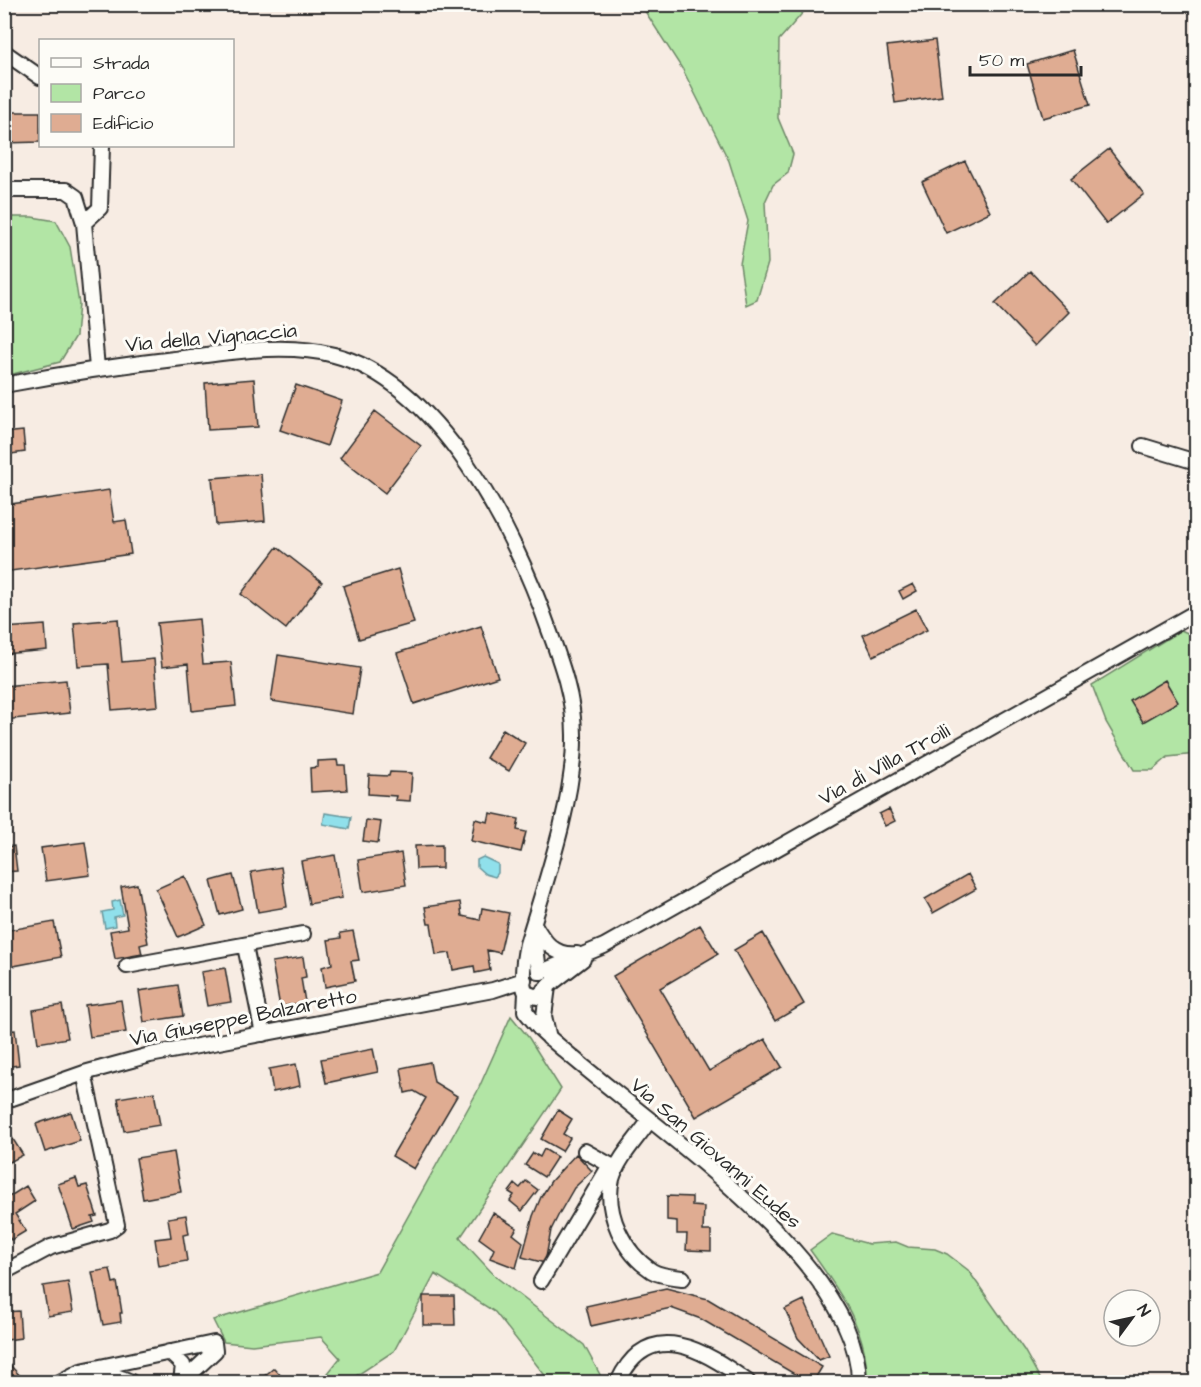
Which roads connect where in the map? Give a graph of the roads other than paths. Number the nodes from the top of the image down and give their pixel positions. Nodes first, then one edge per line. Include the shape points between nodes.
1 (4, 52) edge
2 (39, 76) edge
3 (102, 147) edge
4 (4, 190) edge
5 (84, 223) junction
6 (97, 368) junction
7 (4, 385) edge
8 (1143, 446) dead end
9 (1197, 462) edge
10 (1197, 612) edge
11 (534, 924) junction
12 (303, 934) dead end
13 (245, 946) junction
14 (592, 952) junction
15 (127, 966) dead end
16 (540, 972) junction
17 (525, 985) junction
18 (547, 987) junction
19 (263, 1034) junction
20 (549, 1038) junction
21 (84, 1073) junction
22 (4, 1101) edge
23 (649, 1121) junction
24 (585, 1151) dead end
25 (614, 1166) junction
26 (4, 1272) edge
27 (683, 1278) dead end
28 (541, 1281) dead end
29 (169, 1352) junction
30 (132, 1360) junction
31 (60, 1383) edge
32 (78, 1383) edge
33 (130, 1383) edge
34 (135, 1383) edge
35 (181, 1383) edge
36 (618, 1383) edge
37 (748, 1383) edge
38 (859, 1383) edge

1 - 2 street
3 - 5 street via 99,208
4 - 5 street via 70,191 78,201
5 - 6 street
6 - 7 street, Via della Vignaccia
6 - 11 street, Via della Vignaccia via 240,351 303,350 334,355 369,369 391,384 449,442 482,486 520,554 538,596 571,700 574,736 570,782
8 - 9 street
10 - 14 street, Via di Villa Troili
11 - 14 street via 544,942 559,953
11 - 16 street, Via della Vignaccia
11 - 17 street, Via della Vignaccia via 526,949
12 - 13 street
13 - 15 street
13 - 19 street
14 - 16 street, Via di Villa Troili
14 - 18 street, Via di Villa Troili
16 - 17 street via 531,973
16 - 18 street via 546,977
17 - 18 street via 537,997
17 - 19 street, Via Giuseppe Balzaretto
17 - 20 street, Via San Giovanni Eudes via 525,1011
18 - 20 street via 544,1016
19 - 21 street, Via Giuseppe Balzaretto via 150,1055
20 - 23 street, Via San Giovanni Eudes
21 - 22 street, Via Giuseppe Balzaretto
21 - 26 street via 117,1225 51,1247
23 - 25 street
23 - 38 street, Via San Giovanni Eudes via 754,1208 805,1261 825,1289 845,1330
24 - 25 street
25 - 27 street via 610,1198 623,1240 654,1272
25 - 28 street
29 - 30 street
29 - 35 street via 183,1365
29 - 35 street via 209,1342 216,1346 211,1356
30 - 31 street via 81,1371
30 - 34 street
32 - 33 street via 104,1375
36 - 37 street via 642,1353 672,1344 699,1350

